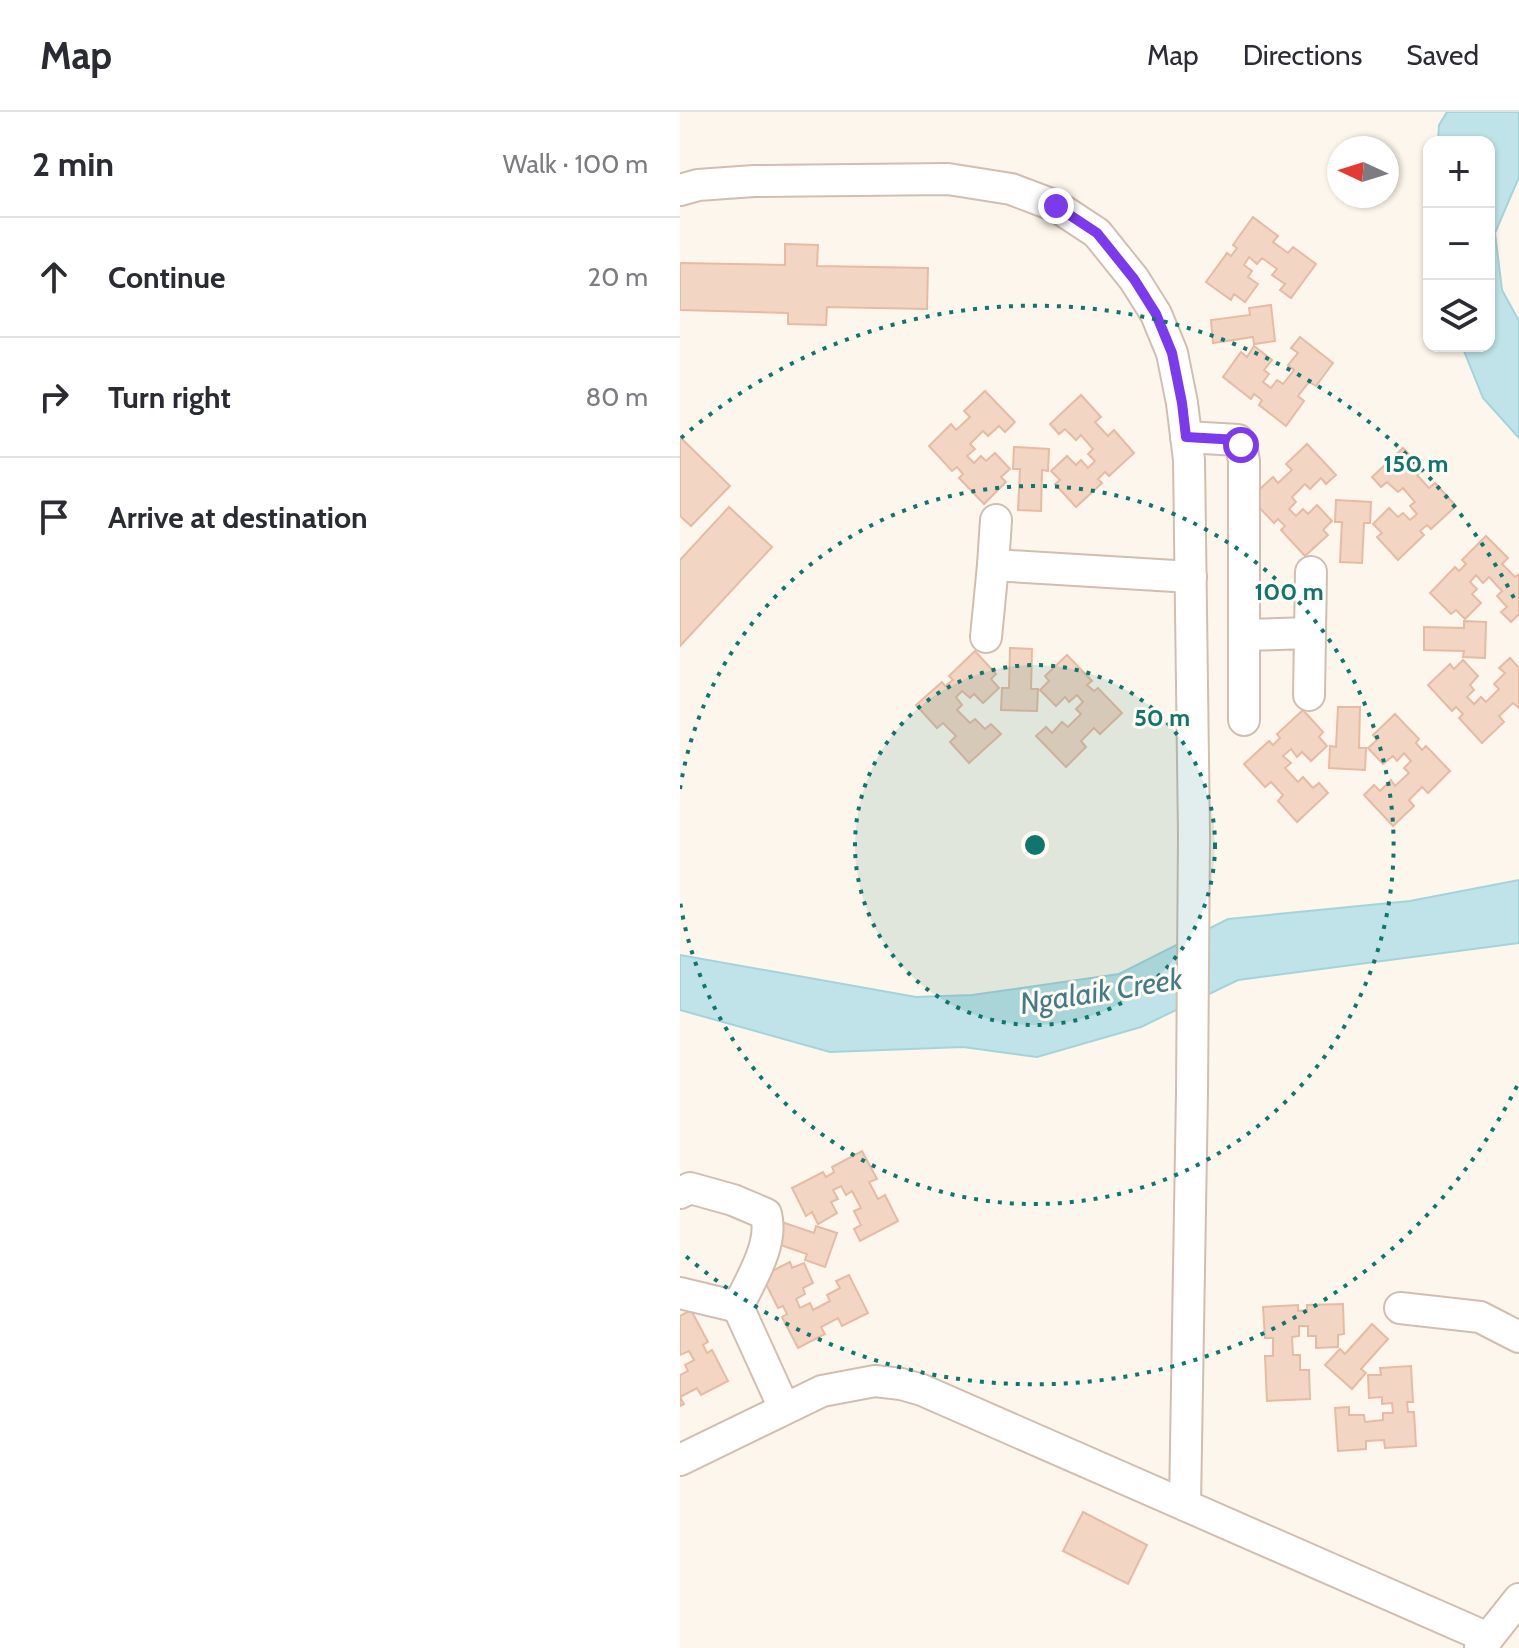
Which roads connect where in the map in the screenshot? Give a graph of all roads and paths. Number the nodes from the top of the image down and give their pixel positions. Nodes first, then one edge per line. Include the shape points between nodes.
1 (680, 190) edge
2 (1186, 437) junction
3 (996, 520) dead end
4 (993, 565) junction
5 (1311, 572) dead end
6 (1191, 577) junction
7 (1310, 633) junction
8 (1244, 635) junction
9 (986, 637) dead end
10 (1309, 695) dead end
11 (1244, 720) dead end
12 (680, 1193) edge
13 (680, 1293) edge
14 (738, 1307) junction
15 (1400, 1308) dead end
16 (1519, 1337) edge
17 (784, 1408) junction
18 (680, 1460) edge
19 (1185, 1505) junction
20 (1519, 1599) edge
21 (1484, 1643) edge

1 - 2 street via 754,181 948,179 1011,189 1056,206 1097,233 1156,314 1172,353
2 - 6 street
2 - 8 street via 1238,440 1241,445
3 - 4 street
4 - 6 street
4 - 9 street
5 - 7 street
6 - 19 street via 1194,835
7 - 8 street
7 - 10 street
8 - 11 street
12 - 14 street via 690,1188 766,1214 769,1226 760,1260
13 - 14 street
14 - 17 street
15 - 16 street via 1480,1317
17 - 18 street
17 - 19 street via 822,1391 875,1381 901,1384
19 - 21 street
20 - 21 street

